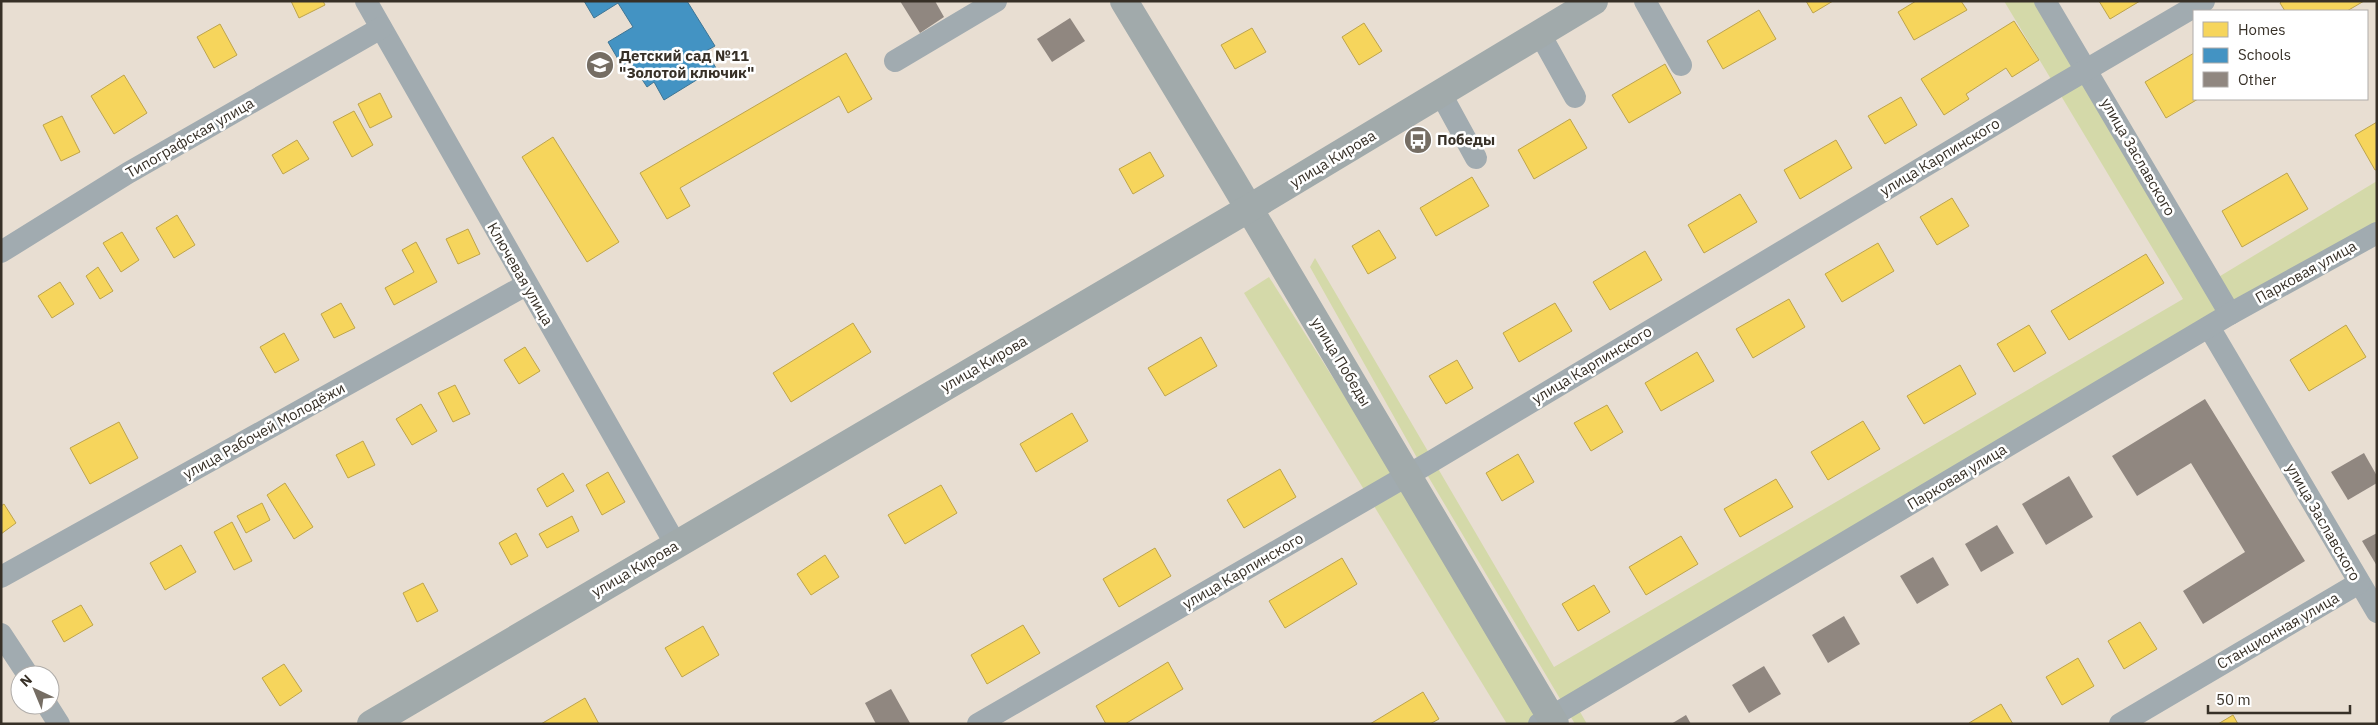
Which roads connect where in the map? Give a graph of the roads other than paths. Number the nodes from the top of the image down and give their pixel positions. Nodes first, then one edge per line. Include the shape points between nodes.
1 (366, 1) edge
2 (996, 1) edge
3 (1124, 1) edge
4 (1594, 1) edge
5 (1645, 1) edge
6 (2045, 1) edge
7 (2204, 1) edge
8 (381, 28) junction
9 (1540, 34) junction
10 (895, 61) dead end
11 (1681, 65) dead end
12 (2087, 69) junction
13 (1441, 94) junction
14 (1575, 97) dead end
15 (1476, 158) dead end
16 (1248, 209) junction
17 (2377, 233) edge
18 (1, 252) edge
19 (526, 285) junction
20 (2230, 314) junction
21 (2209, 327) junction
22 (1408, 475) junction
23 (676, 545) junction
24 (1, 577) edge
25 (2359, 584) junction
26 (2377, 612) edge
27 (1, 634) edge
28 (21, 665) edge
29 (1548, 721) edge
30 (371, 724) edge
31 (978, 724) edge
32 (2120, 724) edge

1 - 8 street, Ключевая улица
2 - 10 street
3 - 16 main road, улица Победы
4 - 9 main road, улица Кирова
5 - 11 street
6 - 12 street, улица Заславского
7 - 12 street, улица Карпинского
8 - 18 street, Типографская улица via 128,173
8 - 19 street, Ключевая улица
9 - 13 main road, улица Кирова
9 - 14 street
12 - 20 street, улица Заславского
12 - 22 street, улица Карпинского
13 - 15 street
13 - 16 main road, улица Кирова
16 - 22 main road, улица Победы
16 - 23 main road, улица Кирова
17 - 20 street, Парковая улица
19 - 23 street, Ключевая улица
19 - 24 street, улица Рабочей Молодёжи
20 - 21 street, Парковая улица
21 - 25 street, улица Заславского
21 - 29 street, Парковая улица
22 - 29 main road, улица Победы
22 - 31 street, улица Карпинского
23 - 30 main road, улица Кирова
25 - 26 street, улица Заславского
25 - 32 street, Станционная улица
27 - 28 street

